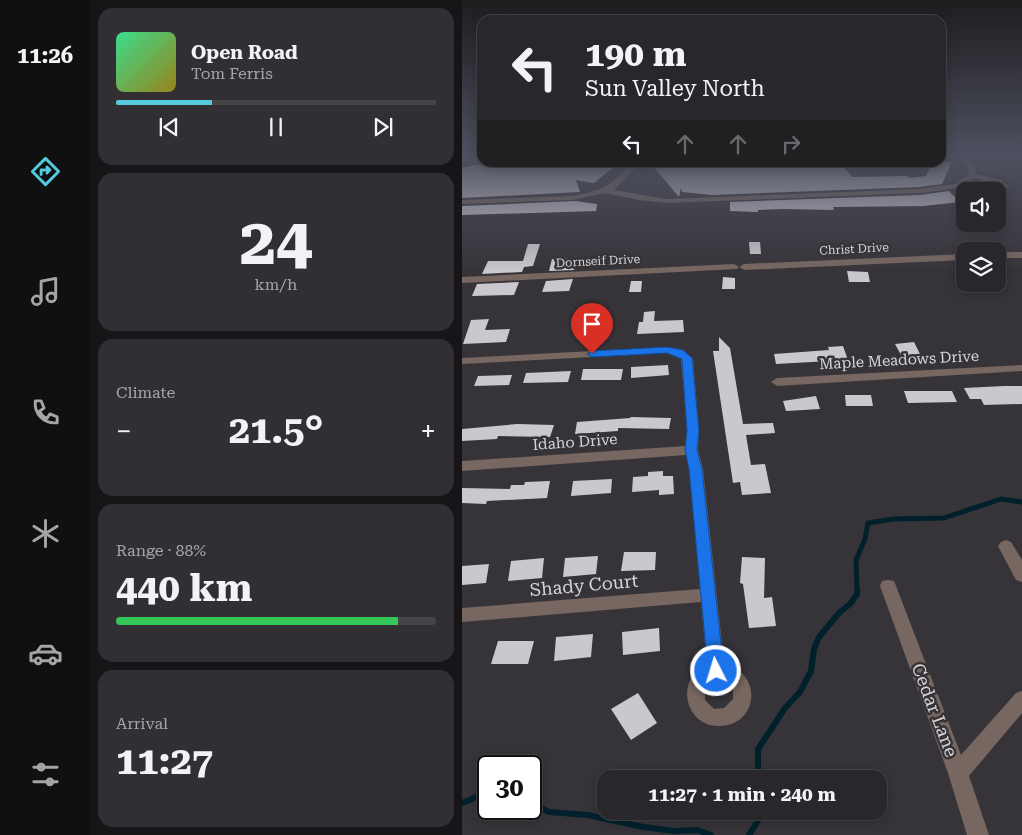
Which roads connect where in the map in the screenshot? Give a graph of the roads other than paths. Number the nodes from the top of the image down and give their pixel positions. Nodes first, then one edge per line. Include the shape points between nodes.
1 (600, 193) edge
2 (619, 193) edge
3 (852, 193) edge
4 (462, 202) edge
5 (1022, 254) edge
6 (1006, 255) edge
7 (956, 257) edge
8 (739, 267) joint
9 (462, 280) edge
10 (462, 361) edge
11 (1022, 368) edge
12 (777, 382) dead end
13 (691, 450) junction
14 (462, 466) edge
15 (1006, 546) dead end
16 (1022, 576) edge
17 (888, 586) dead end
18 (709, 595) junction
19 (462, 615) edge
20 (716, 671) dead end
21 (1022, 699) edge
22 (958, 772) junction
23 (978, 835) edge

1 - 4 street via 572,198
2 - 3 street via 666,200
5 - 6 street
7 - 8 street, Christ Drive
8 - 9 street, Dornseif Drive
10 - 13 street via 667,350 679,353 687,358 689,365
11 - 12 street, Maple Meadows Drive
13 - 14 street, Idaho Drive
13 - 18 street via 696,469
15 - 16 street
17 - 22 street, Cedar Lane
18 - 19 street, Shady Court
18 - 20 street
21 - 22 street
22 - 23 street, Cedar Lane

